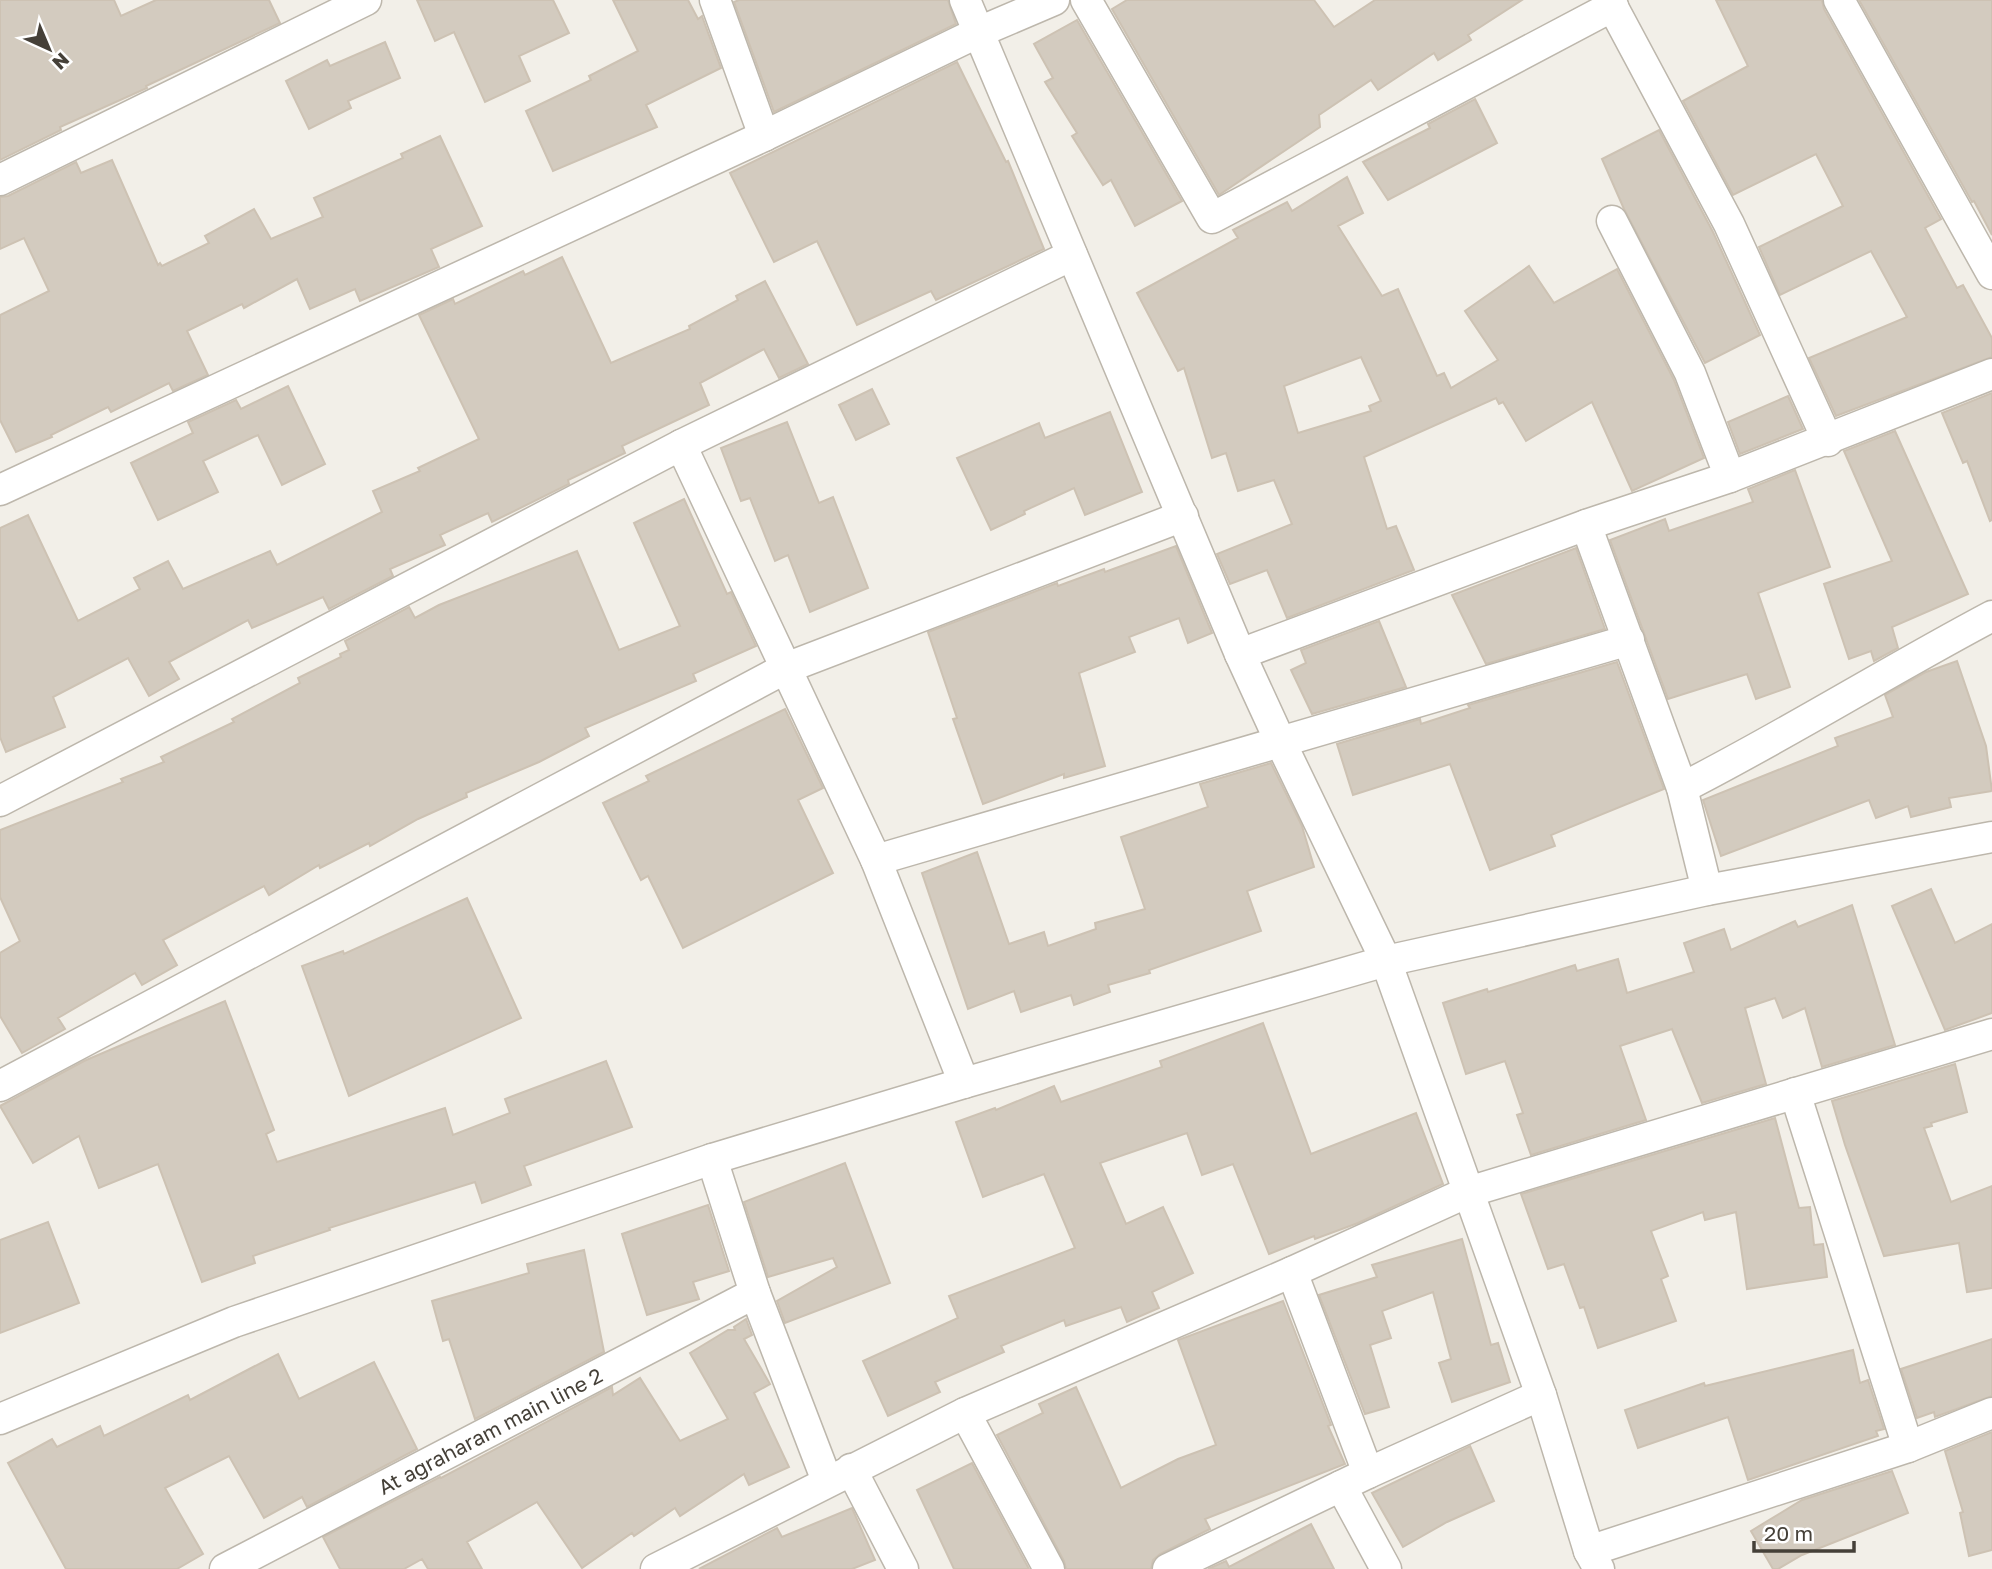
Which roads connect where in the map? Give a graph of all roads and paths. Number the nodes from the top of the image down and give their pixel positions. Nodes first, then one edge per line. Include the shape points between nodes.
1 (366, 0) edge
2 (715, 0) edge
3 (965, 0) edge
4 (1054, 0) edge
5 (1086, 0) edge
6 (1839, 0) edge
7 (1611, 3) edge
8 (979, 32) junction
9 (764, 136) junction
10 (0, 180) edge
11 (1612, 221) dead end
12 (1072, 256) junction
13 (1992, 274) edge
14 (1992, 374) edge
15 (1828, 441) junction
16 (681, 445) junction
17 (1730, 477) junction
18 (3, 480) edge
19 (1183, 516) junction
20 (1586, 525) junction
21 (1992, 616) edge
22 (1629, 640) junction
23 (1240, 654) junction
24 (786, 668) junction
25 (1280, 741) junction
26 (1682, 788) junction
27 (0, 801) edge
28 (1990, 843) edge
29 (877, 860) junction
30 (1707, 890) junction
31 (1386, 961) junction
32 (1990, 1039) edge
33 (964, 1083) junction
34 (0, 1086) edge
35 (1795, 1093) junction
36 (712, 1159) junction
37 (1468, 1192) junction
38 (1292, 1272) junction
39 (755, 1293) junction
40 (1541, 1395) junction
41 (965, 1413) junction
42 (1992, 1413) edge
43 (0, 1419) edge
44 (1908, 1447) junction
45 (1368, 1473) junction
46 (839, 1475) junction
47 (1341, 1486) junction
48 (1594, 1560) edge
49 (225, 1569) edge
50 (656, 1569) edge
51 (903, 1569) edge
52 (1049, 1569) edge
53 (1168, 1569) edge
54 (1386, 1569) edge

1 - 10 street
2 - 9 street
3 - 8 street
4 - 8 street
5 - 7 street via 1212,218
6 - 13 street
7 - 15 street via 1729,225
8 - 9 street
8 - 12 street
9 - 18 street
11 - 17 street via 1690,373
12 - 16 street
12 - 19 street
14 - 15 street
15 - 17 street
16 - 24 street
16 - 27 street
17 - 20 street
19 - 23 street
19 - 24 street
20 - 22 street
20 - 23 street
21 - 26 street
22 - 25 street
22 - 26 street
23 - 25 street
24 - 29 street
24 - 34 street
25 - 29 street
25 - 31 street
26 - 30 street
28 - 30 street
29 - 33 street
30 - 31 street
31 - 33 street
31 - 37 street
32 - 35 street
33 - 36 street
35 - 37 street
35 - 44 street
36 - 39 street
36 - 43 street via 234,1322
37 - 38 street
37 - 40 street
38 - 41 street
38 - 45 street
39 - 46 street
39 - 49 street, At agraharam main line 2
40 - 45 street
40 - 48 street
41 - 46 street
41 - 52 street
42 - 44 street
44 - 48 street
45 - 47 street
46 - 50 street
46 - 51 street
47 - 53 street
47 - 54 street

